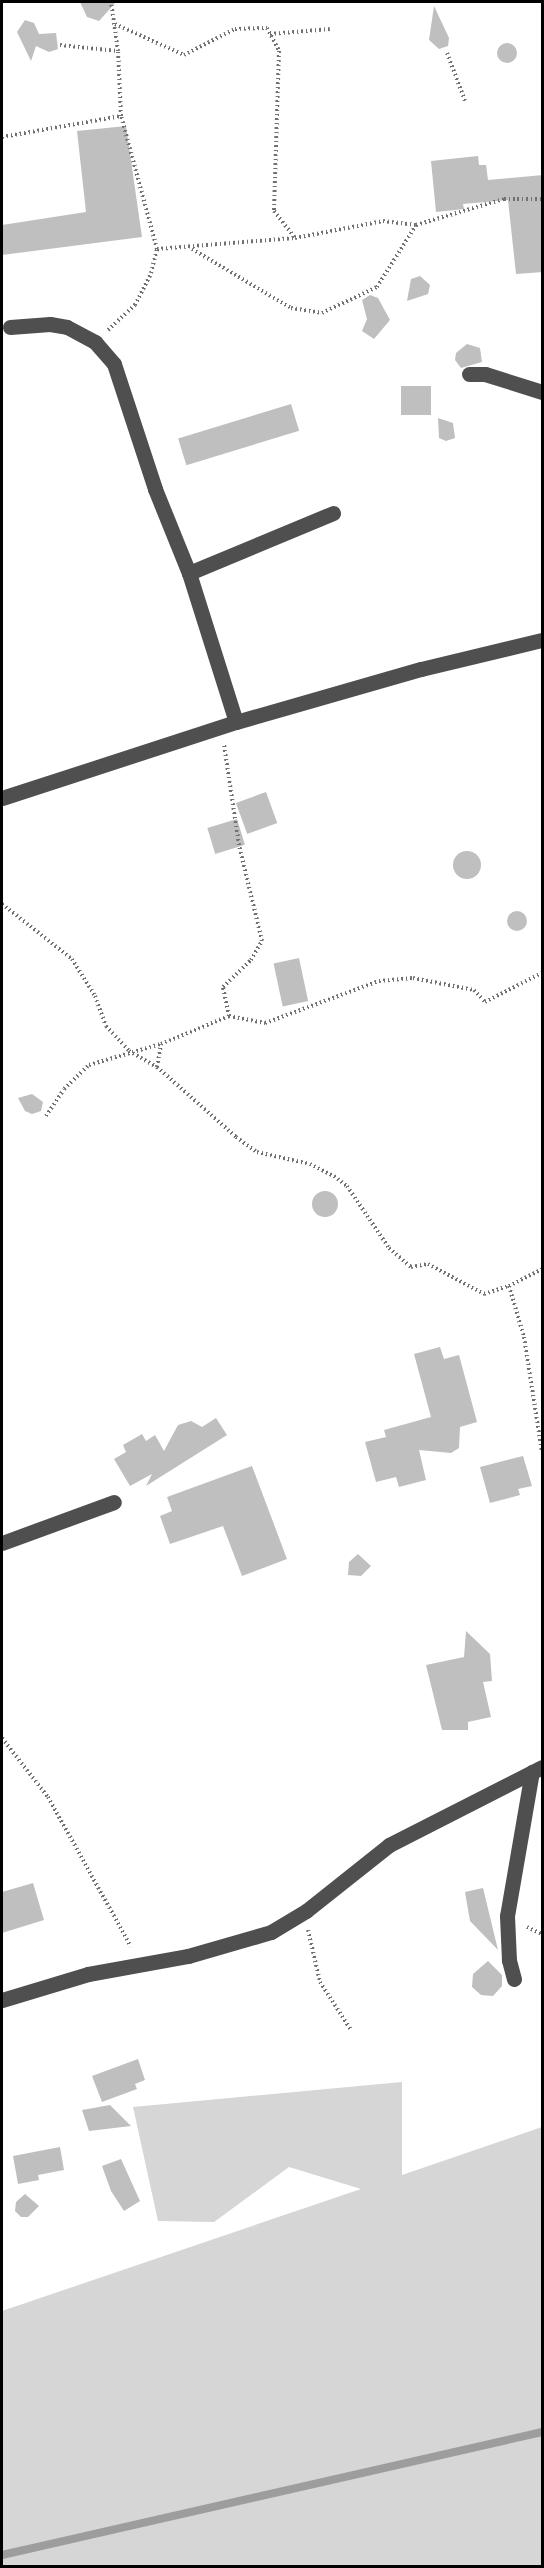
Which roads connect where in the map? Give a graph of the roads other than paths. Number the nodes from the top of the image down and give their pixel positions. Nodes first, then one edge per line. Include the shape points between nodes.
1 (10, 327) dead end
2 (469, 374) dead end
3 (543, 392) edge
4 (333, 513) dead end
5 (189, 573) junction
6 (543, 640) edge
7 (229, 724) junction
8 (2, 798) edge
9 (114, 1502) dead end
10 (2, 1543) edge
11 (537, 1770) edge
12 (514, 1979) dead end
13 (2, 2000) edge

1 - 5 street via 67,327 95,342 114,364 155,489
2 - 3 street via 486,374
4 - 5 street
5 - 7 street
6 - 7 street via 421,669
7 - 8 street
9 - 10 street
11 - 12 street via 507,1917
11 - 13 street via 389,1845 306,1911 254,1939

